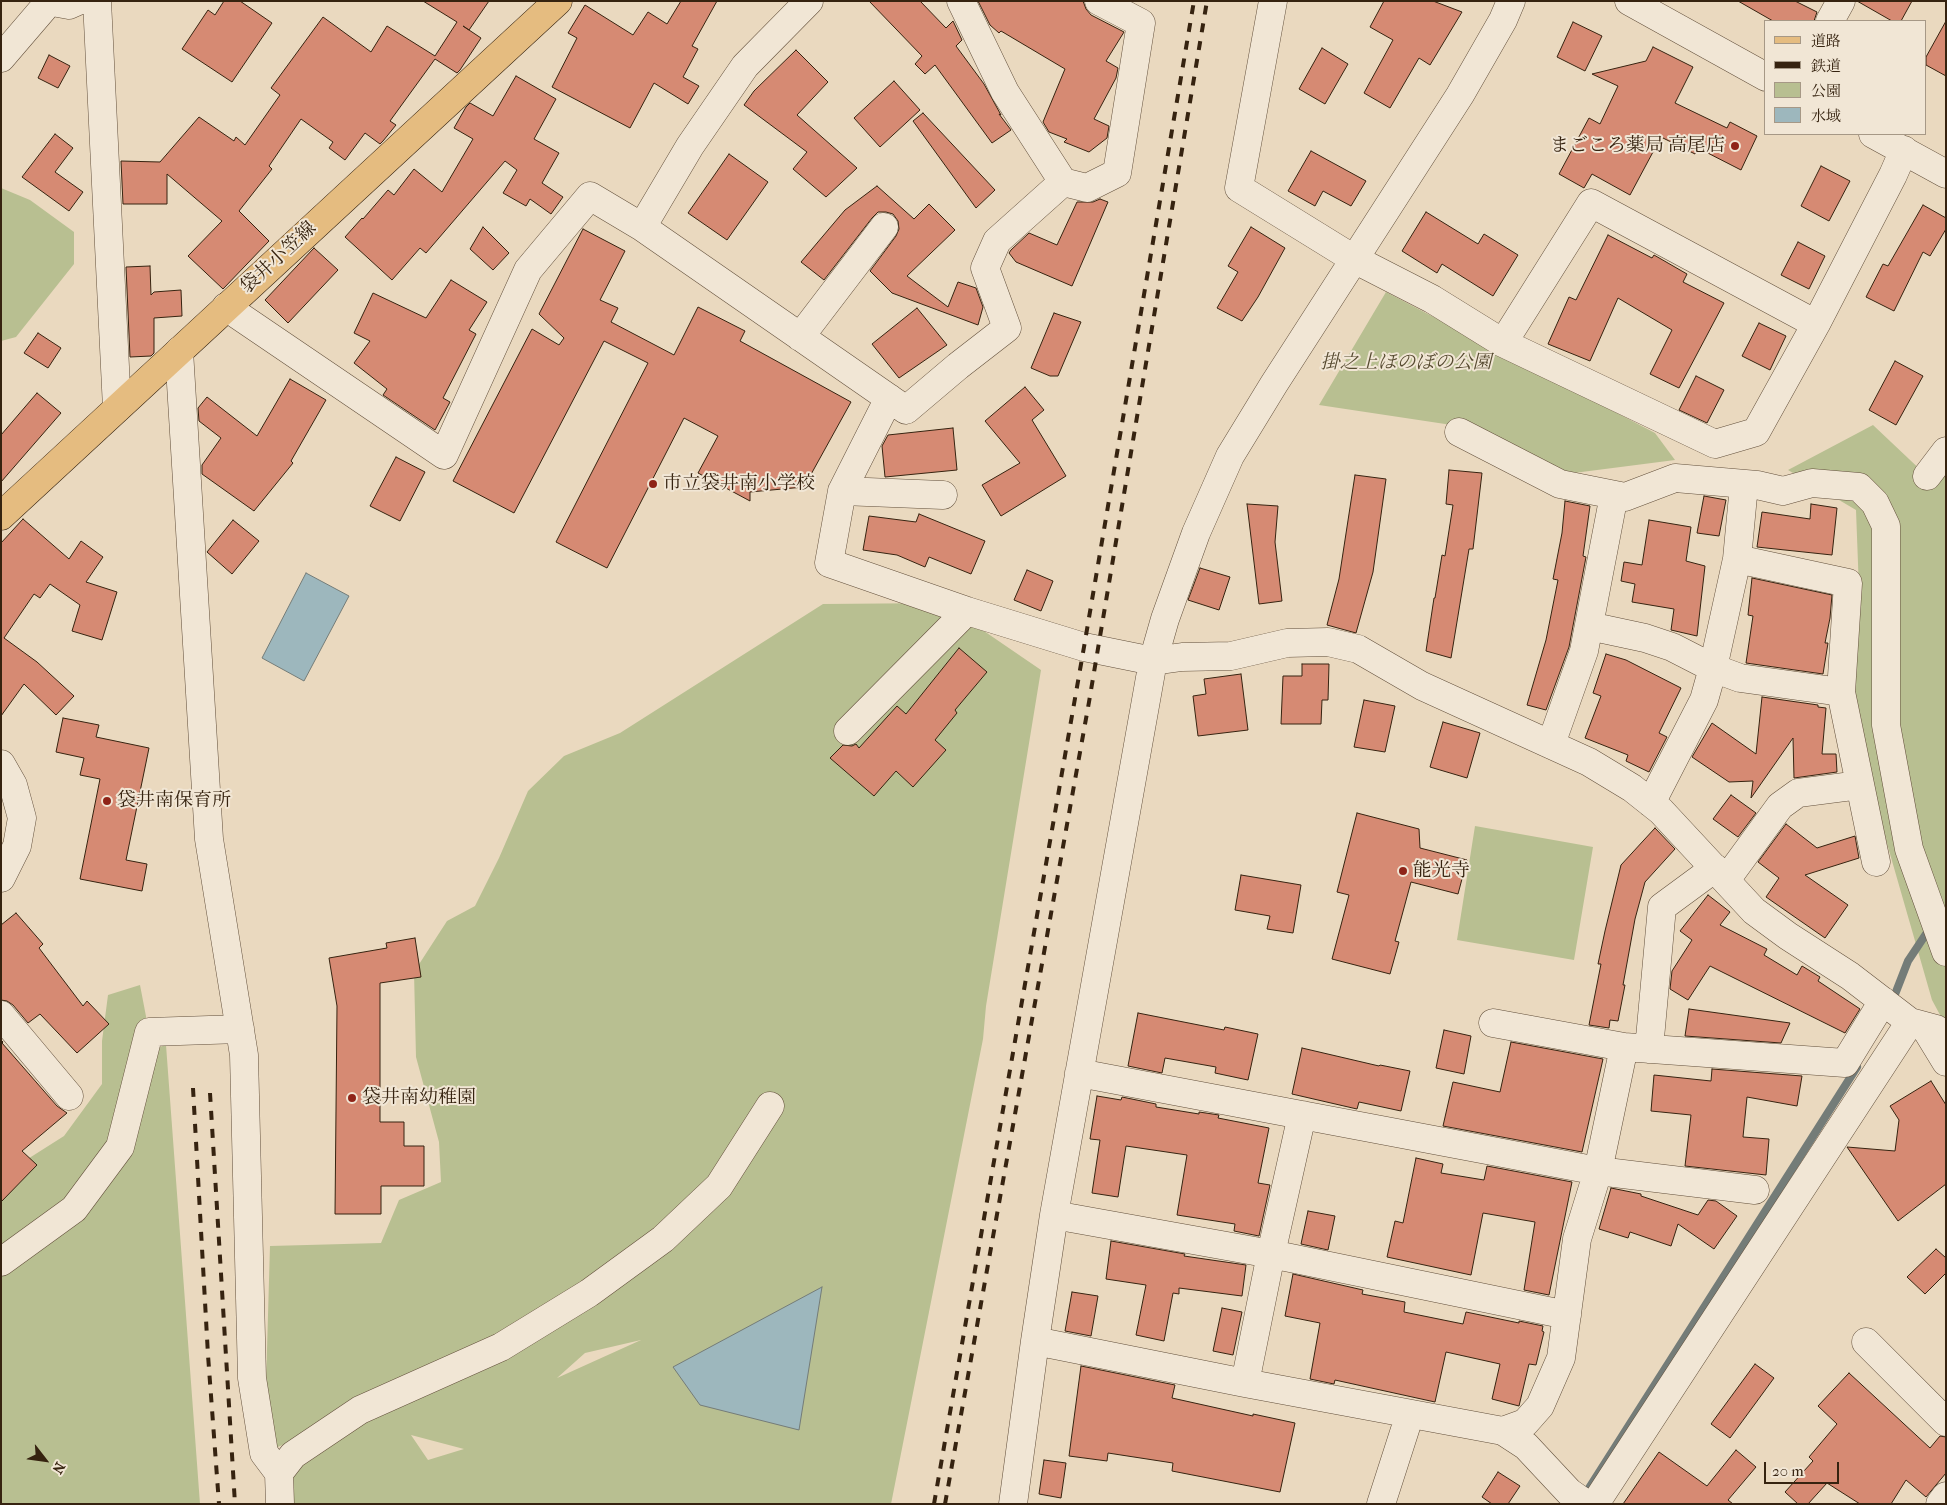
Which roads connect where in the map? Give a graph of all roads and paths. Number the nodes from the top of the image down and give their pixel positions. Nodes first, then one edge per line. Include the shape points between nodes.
1 (78, 1) edge
2 (97, 1) edge
3 (558, 1) edge
4 (809, 1) edge
5 (961, 1) edge
6 (1099, 1) edge
7 (1274, 1) edge
8 (1511, 1) edge
9 (1628, 1) edge
10 (1840, 1) edge
11 (48, 2) edge
12 (1830, 20) edge
13 (1, 58) edge
14 (1764, 76) edge
15 (1875, 135) edge
16 (1904, 150) junction
17 (1946, 174) edge
18 (1063, 182) junction
19 (642, 227) junction
20 (884, 227) dead end
21 (1354, 259) junction
22 (226, 307) junction
23 (1816, 324) junction
24 (800, 337) junction
25 (1503, 343) junction
26 (179, 351) junction
27 (889, 398) junction
28 (117, 408) junction
29 (1459, 432) dead end
30 (1946, 451) edge
31 (1927, 476) dead end
32 (1744, 485) junction
33 (842, 491) junction
34 (943, 495) dead end
35 (1614, 495) junction
36 (1, 516) edge
37 (1737, 559) junction
38 (967, 611) junction
39 (1589, 626) junction
40 (1154, 661) junction
41 (1713, 668) junction
42 (1841, 692) junction
43 (848, 731) dead end
44 (1550, 744) junction
45 (1, 764) edge
46 (1860, 785) junction
47 (1651, 803) junction
48 (1876, 862) dead end
49 (1720, 874) junction
50 (1, 878) edge
51 (1946, 952) edge
52 (1882, 1001) junction
53 (1, 1015) edge
54 (1494, 1023) dead end
55 (1926, 1028) edge
56 (240, 1029) junction
57 (1636, 1048) junction
58 (1946, 1062) edge
59 (1079, 1073) junction
60 (69, 1096) dead end
61 (770, 1106) dead end
62 (1302, 1115) junction
63 (1598, 1171) junction
64 (1755, 1190) dead end
65 (1054, 1215) junction
66 (1271, 1254) junction
67 (1, 1262) edge
68 (1567, 1315) junction
69 (1035, 1341) junction
70 (1866, 1342) dead end
71 (1245, 1383) junction
72 (1410, 1414) junction
73 (1946, 1422) edge
74 (1503, 1431) junction
75 (279, 1473) junction
76 (1946, 1496) edge
77 (280, 1504) edge
78 (1013, 1504) edge
79 (1381, 1504) edge
80 (1586, 1504) edge
81 (1595, 1504) edge
82 (1940, 1504) edge

1 - 11 street via 69,5
2 - 28 street
3 - 22 main road, 袋井小笠線
4 - 19 street via 745,66 690,146
5 - 18 street via 1005,92
6 - 18 street via 1141,24 1117,173 1086,188
7 - 21 street via 1239,188
8 - 21 street via 1460,95
9 - 14 street
10 - 12 street
11 - 13 street
15 - 16 street
16 - 17 street
16 - 23 street
18 - 27 street via 997,241 985,268 1007,328 906,410
19 - 22 street via 590,196 528,270 444,455
19 - 24 street
20 - 24 street
21 - 25 street via 1432,299
21 - 40 street via 1230,456 1182,567
22 - 26 main road, 袋井小笠線
23 - 25 street via 1756,432 1715,444
23 - 25 street via 1591,203
24 - 27 street
26 - 28 main road, 袋井小笠線
26 - 56 street via 209,839
27 - 33 street
28 - 36 main road, 袋井小笠線
29 - 35 street via 1560,484
30 - 31 street
32 - 35 street via 1675,478 1626,497
32 - 37 street
32 - 51 street via 1784,491 1812,483 1859,487 1876,503 1886,526 1886,725 1909,849
33 - 34 street
33 - 38 street via 829,563
35 - 39 street
37 - 41 street
37 - 42 street via 1848,583
38 - 40 street via 1097,651
38 - 43 street
39 - 41 street via 1663,644
39 - 44 street via 1584,651
40 - 44 street via 1231,656 1287,642 1328,642 1358,649 1422,686
40 - 59 street
41 - 42 street via 1740,678
41 - 47 street via 1704,700
42 - 46 street
44 - 47 street via 1589,762
45 - 50 street via 13,785 22,818 17,846
46 - 48 street
46 - 49 street via 1798,793 1780,806
47 - 49 street
49 - 52 street via 1754,911
49 - 57 street via 1662,907
52 - 55 street
52 - 57 street via 1845,1063
53 - 60 street
54 - 57 street
55 - 58 street
55 - 81 street
56 - 67 street via 149,1032 120,1147 74,1209
56 - 75 street via 244,1055 252,1378 264,1453
57 - 63 street
59 - 62 street
59 - 65 street
61 - 75 street via 719,1186 663,1239 589,1293 501,1347 360,1410 293,1455
62 - 63 street
62 - 66 street
63 - 64 street
63 - 68 street via 1577,1239
65 - 66 street
65 - 69 street
66 - 68 street
66 - 71 street
68 - 74 street via 1560,1358 1540,1406 1525,1423
69 - 71 street
69 - 78 street
70 - 73 street
71 - 72 street
72 - 74 street
72 - 79 street
74 - 80 street via 1526,1446
75 - 77 street
76 - 82 street

